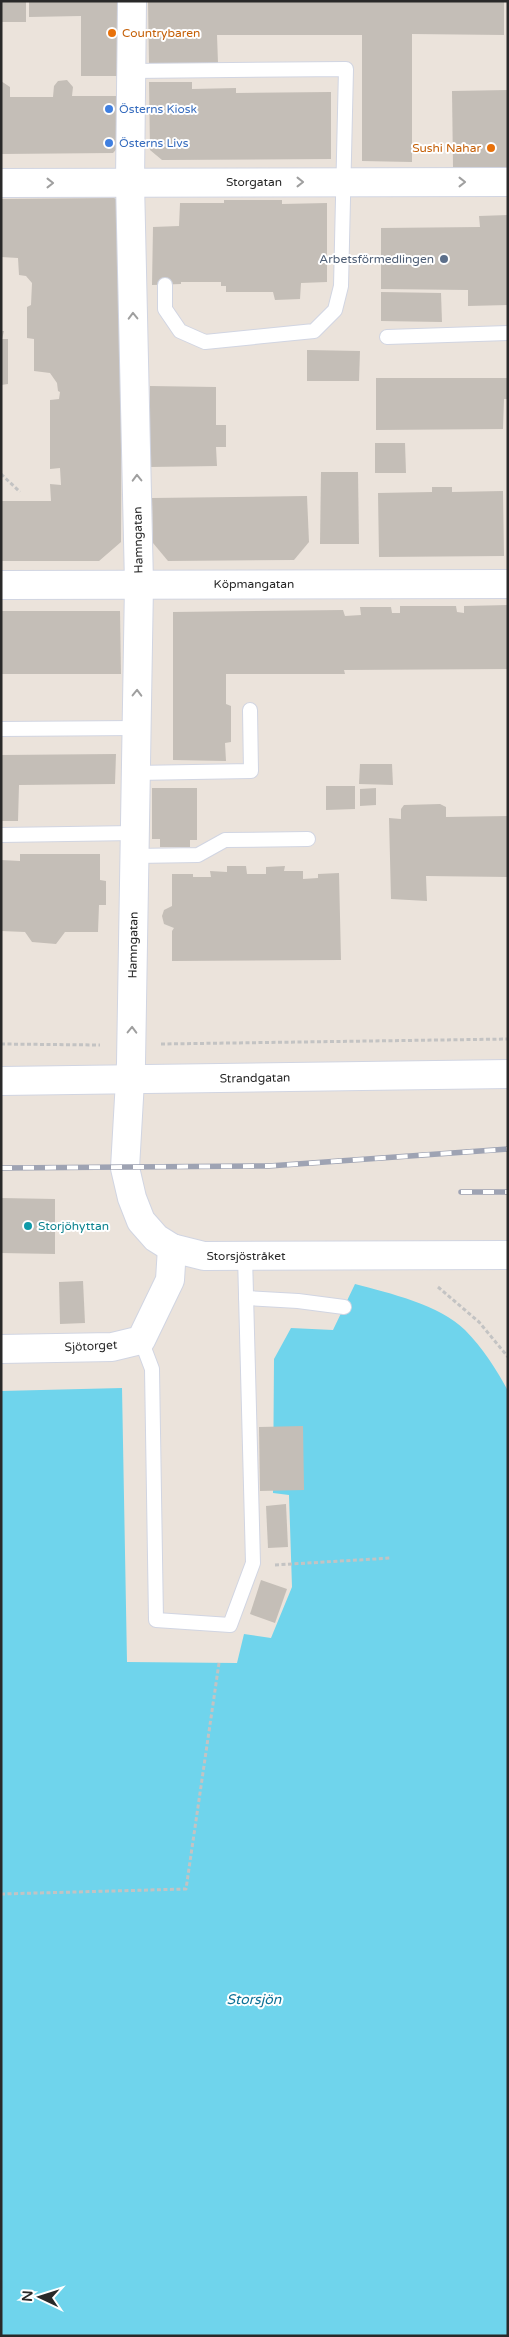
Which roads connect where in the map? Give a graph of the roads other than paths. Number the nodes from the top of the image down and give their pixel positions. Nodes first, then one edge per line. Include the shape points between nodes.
1 (132, 1) edge
2 (132, 71) junction
3 (130, 182) junction
4 (508, 182) edge
5 (1, 183) edge
6 (344, 183) junction
7 (165, 285) dead end
8 (508, 333) edge
9 (387, 337) dead end
10 (139, 584) junction
11 (508, 584) edge
12 (1, 585) edge
13 (250, 710) dead end
14 (136, 728) junction
15 (1, 729) edge
16 (136, 772) junction
17 (1, 835) edge
18 (308, 840) dead end
19 (135, 844) junction
20 (508, 1074) edge
21 (129, 1079) junction
22 (1, 1081) edge
23 (172, 1248) junction
24 (508, 1255) edge
25 (245, 1256) junction
26 (246, 1298) junction
27 (344, 1307) dead end
28 (141, 1340) junction
29 (1, 1350) edge

1 - 2 street, Hamngatan
2 - 3 street, Hamngatan
2 - 6 lane via 346,69
5 -> 3 street, Storgatan
3 -> 6 street, Storgatan
10 -> 3 street, Hamngatan
6 -> 4 street, Storgatan
6 - 7 lane via 341,286 335,310 314,331 205,342 180,331 165,309
8 - 9 lane
10 - 11 street, Köpmangatan
10 - 12 street, Köpmangatan
14 -> 10 street, Hamngatan
13 - 16 lane via 251,771
14 - 15 lane
14 - 16 street, Hamngatan
16 - 19 street, Hamngatan
17 - 19 lane
18 - 19 lane via 225,840 198,855
21 -> 19 street, Hamngatan
20 - 21 street, Strandgatan
21 - 22 street, Strandgatan
21 - 23 street, Storsjöstråket via 126,1168 132,1198 140,1221 156,1238
23 - 25 street, Storsjöstråket via 204,1256
23 - 28 street via 170,1280
24 - 25 street, Storsjöstråket
25 - 26 lane
26 - 27 lane
26 - 28 lane via 252,1563 230,1625 156,1620 152,1369
28 - 29 street, Sjötorget via 112,1347

